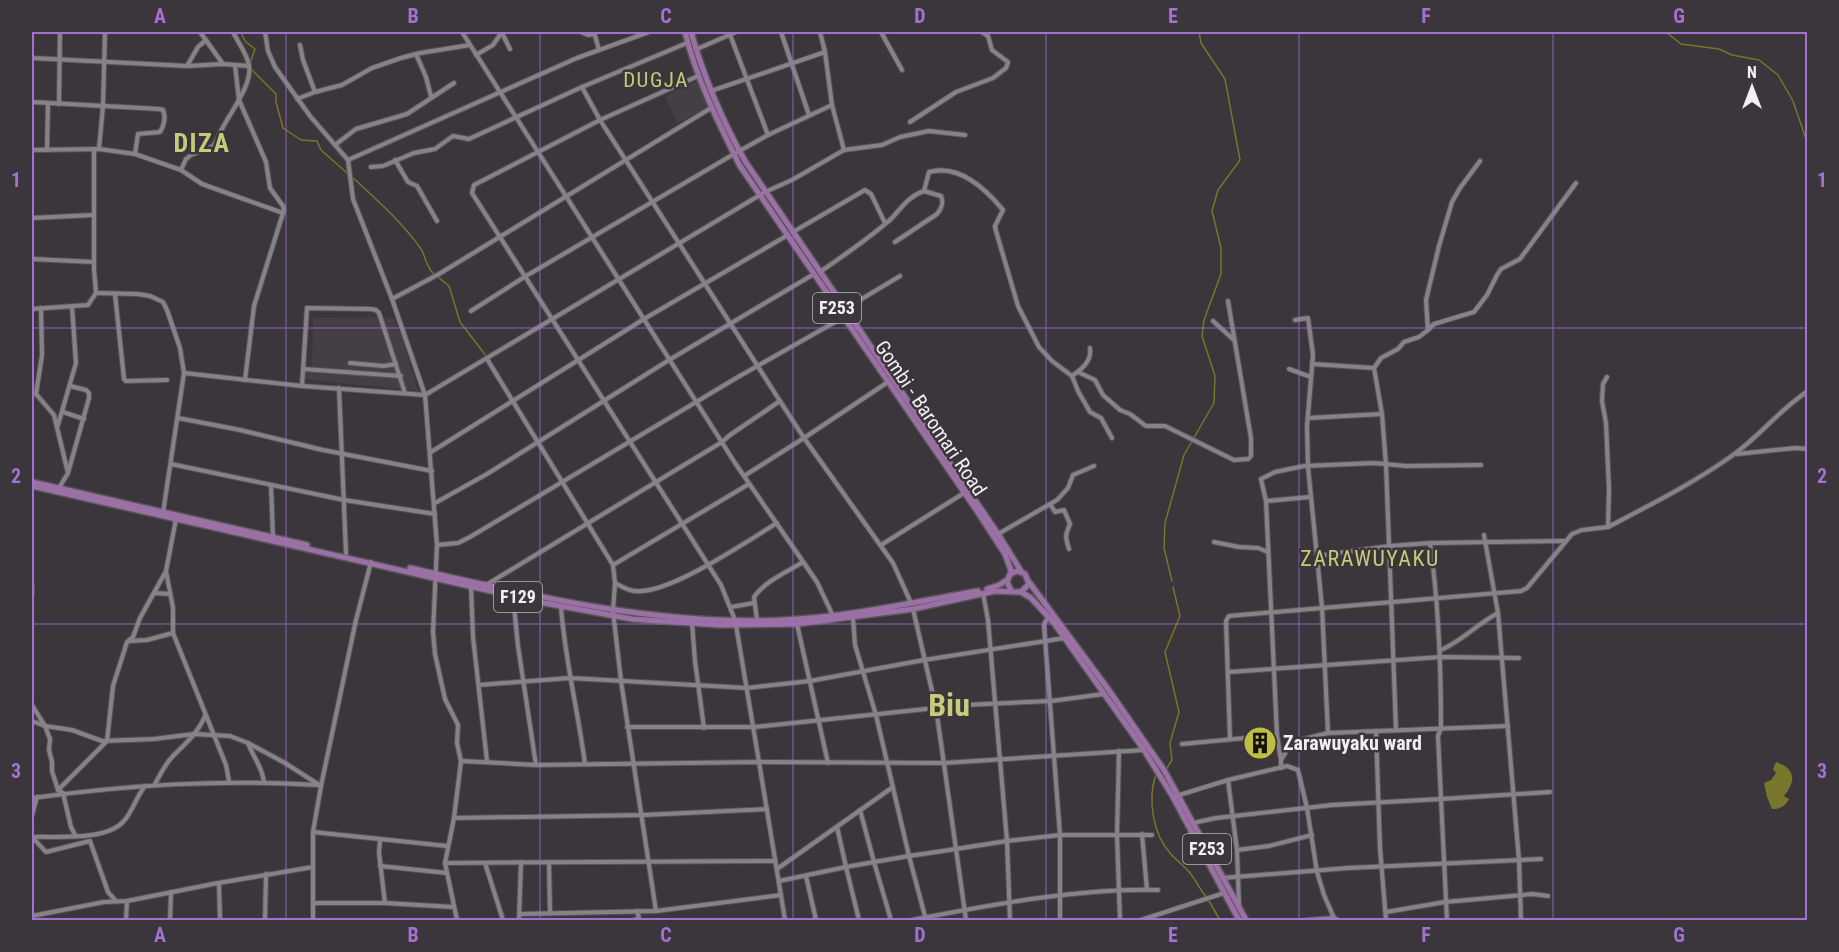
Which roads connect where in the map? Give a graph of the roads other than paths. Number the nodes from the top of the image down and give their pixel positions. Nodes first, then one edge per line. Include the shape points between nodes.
1 (60, 32) edge
2 (105, 32) edge
3 (200, 32) edge
4 (233, 32) edge
5 (265, 32) edge
6 (462, 32) edge
7 (502, 32) edge
8 (581, 32) edge
9 (650, 32) edge
10 (685, 32) edge
11 (692, 32) edge
12 (736, 32) edge
13 (781, 32) edge
14 (820, 32) edge
15 (882, 32) edge
16 (982, 32) edge
17 (594, 33) edge
18 (729, 33) edge
19 (206, 40) junction
20 (687, 43) junction
21 (300, 45) dead end
22 (470, 45) junction
23 (510, 49) dead end
24 (697, 49) junction
25 (599, 50) junction
26 (825, 52) junction
27 (416, 54) junction
28 (476, 55) junction
29 (32, 58) edge
30 (60, 59) junction
31 (105, 61) junction
32 (790, 63) junction
33 (223, 64) junction
34 (234, 65) junction
35 (187, 66) junction
36 (249, 66) junction
37 (902, 70) dead end
38 (698, 76) junction
39 (746, 79) junction
40 (454, 83) dead end
41 (582, 87) junction
42 (710, 91) junction
43 (315, 92) junction
44 (500, 92) junction
45 (431, 96) junction
46 (297, 99) junction
47 (239, 100) junction
48 (32, 102) edge
49 (48, 103) junction
50 (58, 104) junction
51 (832, 105) junction
52 (103, 106) junction
53 (711, 108) junction
54 (808, 115) junction
55 (516, 117) junction
56 (600, 120) junction
57 (910, 122) dead end
58 (768, 135) junction
59 (965, 135) dead end
60 (335, 145) junction
61 (96, 149) junction
62 (32, 150) edge
63 (47, 150) junction
64 (844, 150) junction
65 (537, 151) junction
66 (737, 153) junction
67 (135, 154) junction
68 (348, 160) junction
69 (395, 160) junction
70 (627, 160) junction
71 (1480, 161) dead end
72 (371, 167) dead end
73 (181, 170) junction
74 (1576, 183) dead end
75 (924, 191) junction
76 (762, 194) junction
77 (567, 198) junction
78 (653, 201) junction
79 (283, 213) junction
80 (93, 214) junction
81 (32, 218) edge
82 (437, 221) dead end
83 (885, 223) junction
84 (790, 234) junction
85 (501, 236) junction
86 (592, 237) junction
87 (895, 242) dead end
88 (680, 243) junction
89 (32, 259) edge
90 (94, 262) junction
91 (817, 273) junction
92 (526, 276) junction
93 (900, 276) dead end
94 (619, 279) junction
95 (704, 283) junction
96 (96, 293) junction
97 (116, 294) junction
98 (392, 299) junction
99 (1228, 301) dead end
100 (72, 307) junction
101 (41, 308) junction
102 (32, 309) edge
103 (845, 309) junction
104 (471, 311) dead end
105 (844, 317) junction
106 (644, 319) junction
107 (553, 320) junction
108 (1295, 320) dead end
109 (1213, 321) dead end
110 (732, 325) junction
111 (1428, 330) junction
112 (1234, 340) junction
113 (1090, 348) dead end
114 (487, 359) junction
115 (578, 360) junction
116 (669, 360) junction
117 (350, 363) dead end
118 (396, 364) junction
119 (1312, 364) junction
120 (758, 365) junction
121 (1374, 368) junction
122 (303, 369) junction
123 (1289, 369) dead end
124 (1078, 372) junction
125 (184, 373) junction
126 (401, 376) junction
127 (1072, 376) junction
128 (1311, 377) junction
129 (1607, 377) dead end
130 (167, 380) dead end
131 (245, 381) junction
132 (888, 382) junction
133 (70, 386) junction
134 (302, 386) junction
135 (339, 388) junction
136 (1808, 391) edge
137 (405, 393) junction
138 (899, 393) junction
139 (425, 395) junction
140 (512, 401) junction
141 (780, 401) junction
142 (605, 402) junction
143 (696, 403) junction
144 (63, 412) junction
145 (1382, 414) junction
146 (178, 418) junction
147 (1308, 418) junction
148 (84, 419) junction
149 (58, 425) junction
150 (804, 438) junction
151 (1112, 438) dead end
152 (630, 442) junction
153 (722, 442) junction
154 (537, 444) junction
155 (1808, 449) edge
156 (431, 452) junction
157 (342, 453) junction
158 (1735, 454) junction
159 (171, 464) junction
160 (1386, 465) junction
161 (1480, 465) dead end
162 (1094, 466) dead end
163 (1308, 467) junction
164 (432, 471) junction
165 (68, 473) junction
166 (744, 476) junction
167 (655, 482) junction
168 (561, 483) junction
169 (749, 484) junction
170 (32, 486) edge
171 (271, 486) junction
172 (59, 488) junction
173 (964, 493) junction
174 (1310, 497) junction
175 (344, 500) junction
176 (1266, 501) junction
177 (435, 502) junction
178 (1050, 504) junction
179 (162, 514) junction
180 (435, 514) junction
181 (176, 519) junction
182 (588, 522) junction
183 (777, 523) junction
184 (683, 524) junction
185 (1608, 527) junction
186 (998, 534) junction
187 (1484, 535) dead end
188 (273, 537) junction
189 (1565, 541) junction
190 (1214, 542) dead end
191 (1484, 542) junction
192 (1430, 543) junction
193 (437, 545) junction
194 (881, 545) junction
195 (1390, 546) junction
196 (1069, 549) dead end
197 (1268, 552) junction
198 (346, 554) junction
199 (1317, 556) junction
200 (371, 562) junction
201 (803, 562) junction
202 (707, 564) junction
203 (613, 565) junction
204 (166, 571) junction
205 (1021, 571) junction
206 (1012, 573) junction
207 (436, 576) junction
208 (1007, 580) junction
209 (1029, 582) junction
210 (615, 583) junction
211 (485, 585) junction
212 (32, 586) edge
213 (471, 586) junction
214 (1011, 590) junction
215 (1021, 592) junction
216 (155, 593) junction
217 (983, 593) junction
218 (32, 594) edge
219 (170, 594) junction
220 (1495, 594) junction
221 (513, 596) junction
222 (1438, 599) junction
223 (754, 603) junction
224 (1390, 603) junction
225 (912, 606) junction
226 (561, 607) junction
227 (731, 607) junction
228 (1322, 607) junction
229 (1271, 613) junction
230 (613, 614) junction
231 (1498, 614) junction
232 (1049, 617) junction
233 (834, 618) junction
234 (853, 618) junction
235 (757, 620) junction
236 (736, 623) junction
237 (692, 624) junction
238 (797, 624) junction
239 (173, 633) junction
240 (1065, 638) junction
241 (1047, 641) junction
242 (127, 642) junction
243 (990, 650) junction
244 (1441, 650) junction
245 (1500, 656) junction
246 (1441, 657) junction
247 (1519, 658) dead end
248 (924, 660) junction
249 (1394, 660) junction
250 (1325, 666) junction
251 (1273, 669) junction
252 (863, 671) junction
253 (1229, 672) junction
254 (570, 678) junction
255 (525, 681) junction
256 (621, 681) junction
257 (810, 681) junction
258 (478, 685) junction
259 (699, 686) junction
260 (747, 688) junction
261 (1105, 694) junction
262 (1051, 701) junction
263 (995, 704) junction
264 (32, 705) edge
265 (936, 708) junction
266 (876, 715) junction
267 (206, 716) junction
268 (818, 720) junction
269 (32, 721) edge
270 (45, 726) junction
271 (1508, 726) junction
272 (627, 727) junction
273 (754, 727) junction
274 (704, 728) junction
275 (1441, 728) junction
276 (1396, 729) junction
277 (1376, 731) junction
278 (1328, 733) junction
279 (194, 734) junction
280 (213, 734) junction
281 (1277, 735) junction
282 (1230, 739) junction
283 (107, 741) junction
284 (248, 743) junction
285 (1182, 744) dead end
286 (1144, 750) junction
287 (1119, 751) junction
288 (1055, 756) junction
289 (1000, 759) junction
290 (461, 760) junction
291 (1281, 760) junction
292 (487, 761) junction
293 (759, 762) junction
294 (886, 762) junction
295 (828, 763) junction
296 (944, 763) junction
297 (585, 764) junction
298 (536, 765) junction
299 (634, 765) junction
300 (1281, 768) junction
301 (1161, 771) junction
302 (1228, 780) junction
303 (229, 781) junction
304 (264, 782) junction
305 (154, 784) junction
306 (146, 785) junction
307 (321, 786) junction
308 (893, 788) junction
309 (58, 790) junction
310 (1550, 792) dead end
311 (63, 793) junction
312 (1512, 794) junction
313 (1176, 796) junction
314 (34, 797) edge
315 (1441, 799) junction
316 (1378, 803) junction
317 (768, 808) junction
318 (1307, 808) junction
319 (860, 810) junction
320 (32, 815) edge
321 (642, 815) junction
322 (1233, 816) junction
323 (454, 818) junction
324 (1193, 823) junction
325 (837, 827) junction
326 (313, 832) junction
327 (1142, 834) junction
328 (75, 835) junction
329 (1060, 835) junction
330 (1117, 835) junction
331 (1152, 835) dead end
332 (1312, 835) junction
333 (92, 836) junction
334 (32, 837) edge
335 (380, 840) junction
336 (90, 841) junction
337 (1007, 841) junction
338 (447, 846) junction
339 (956, 849) junction
340 (1237, 850) junction
341 (909, 856) junction
342 (1541, 859) dead end
343 (1519, 860) junction
344 (775, 861) junction
345 (485, 862) junction
346 (521, 862) junction
347 (549, 862) junction
348 (874, 862) junction
349 (445, 863) junction
350 (650, 863) junction
351 (1443, 863) junction
352 (380, 866) junction
353 (313, 867) junction
354 (846, 867) junction
355 (1381, 867) junction
356 (777, 869) junction
357 (1317, 872) junction
358 (447, 873) junction
359 (266, 874) junction
360 (1237, 875) junction
361 (806, 876) junction
362 (1222, 878) junction
363 (779, 881) junction
364 (219, 882) junction
365 (1147, 890) junction
366 (1158, 890) dead end
367 (1120, 891) junction
368 (171, 892) junction
369 (1224, 893) junction
370 (781, 895) junction
371 (1059, 896) junction
372 (1521, 896) junction
373 (1548, 896) dead end
374 (115, 900) junction
375 (127, 901) junction
376 (1445, 902) junction
377 (313, 903) junction
378 (384, 903) junction
379 (1009, 903) junction
380 (453, 907) junction
381 (964, 909) junction
382 (1239, 909) junction
383 (638, 911) junction
384 (656, 911) junction
385 (1385, 912) junction
386 (550, 913) junction
387 (521, 914) junction
388 (32, 916) edge
389 (1153, 918) edge
390 (926, 919) edge
391 (1336, 919) edge
392 (126, 921) edge
393 (170, 921) edge
394 (220, 921) edge
395 (266, 921) edge
396 (313, 921) edge
397 (457, 921) edge
398 (503, 921) edge
399 (519, 921) edge
400 (634, 921) edge
401 (785, 921) edge
402 (816, 921) edge
403 (859, 921) edge
404 (891, 921) edge
405 (912, 921) edge
406 (966, 921) edge
407 (1010, 921) edge
408 (1060, 921) edge
409 (1120, 921) edge
410 (1141, 921) edge
411 (1239, 921) edge
412 (1246, 921) edge
413 (1307, 921) edge
414 (1386, 921) edge
415 (1447, 921) edge
416 (1521, 921) edge

1 - 30 street
2 - 31 street
3 - 19 street
4 - 36 street
5 - 46 street via 272,62
6 - 22 street
7 - 23 street
7 - 28 street via 493,45
8 - 17 street
9 - 25 street
10 - 20 main road, Gombi - Baromari Road / F253
11 - 24 main road, Gombi - Baromari Road / F253
12 - 18 street
13 - 32 street
14 - 26 street
15 - 37 street
16 - 57 street via 988,36 992,50 1008,62 1006,68 986,82 956,92
17 - 25 street
18 - 24 street
18 - 39 street
19 - 33 street
19 - 35 street
20 - 38 main road, Gombi - Baromari Road / F253
20 - 41 street
21 - 43 street
22 - 27 street
22 - 28 street
24 - 42 main road, Gombi - Baromari Road / F253
25 - 44 street
26 - 32 street
26 - 51 street
27 - 43 street via 372,68 342,86
27 - 45 street
28 - 44 street
29 - 30 street
30 - 31 street
30 - 50 street
31 - 35 street
31 - 52 street
32 - 39 street
32 - 54 street
33 - 34 street
33 - 35 street
34 - 36 street
34 - 47 street
36 - 47 street
38 - 53 main road, Gombi - Baromari Road / F253
38 - 56 street
39 - 42 street
39 - 58 street
40 - 45 street
41 - 55 street
41 - 56 street
42 - 66 main road, Gombi - Baromari Road / F253
43 - 46 street
44 - 55 street
44 - 68 street
45 - 60 street via 407,114 356,129
46 - 60 street
47 - 73 street via 217,142 186,159
47 - 79 street via 266,162 270,188 283,206
48 - 49 street
49 - 50 street
49 - 63 street
50 - 52 street
51 - 54 street
51 - 64 street
52 - 61 street
52 - 67 street via 163,110 163,128 160,132 138,134
53 - 66 main road, Gombi - Baromari Road / F253
53 - 70 street
54 - 58 street
55 - 65 street
55 - 69 street via 469,139 453,136 435,149
56 - 65 street
56 - 70 street
58 - 66 street
59 - 64 street via 929,131 882,145
60 - 68 street
61 - 63 street
61 - 67 street
61 - 80 street
62 - 63 street
64 - 76 street
65 - 77 street
65 - 85 street via 472,189
66 - 76 main road, Gombi - Baromari Road / F253
66 - 78 street
67 - 73 street
68 - 98 street via 353,199
69 - 72 street
69 - 82 street via 408,182 417,186
70 - 77 street
70 - 78 street
71 - 111 street via 1452,202 1426,300
73 - 79 street via 202,184
74 - 111 street via 1520,259 1501,269 1474,312 1434,324
75 - 83 street via 912,196
75 - 87 street via 941,196 941,209
75 - 127 street via 928,172 962,175 1003,210 995,226 1018,306 1039,347
76 - 84 main road, Gombi - Baromari Road / F253
76 - 88 street
77 - 85 street
77 - 86 street
78 - 86 street
78 - 88 street
79 - 131 street via 254,306
80 - 81 street
80 - 90 street
83 - 84 street via 871,194 865,190
83 - 91 street
84 - 91 main road, Gombi - Baromari Road / F253
84 - 95 street
85 - 92 street
85 - 98 street
86 - 92 street
86 - 94 street
88 - 94 street
88 - 95 street
89 - 90 street
90 - 96 street
91 - 103 main road, Gombi - Baromari Road / F253
91 - 105 main road, Gombi - Baromari Road / F253
91 - 110 street
92 - 104 street
92 - 107 street
93 - 103 street
94 - 106 street
94 - 107 street
95 - 106 street
95 - 110 street
96 - 97 street
96 - 100 street via 88,305
97 - 125 street via 150,296 163,302 180,348
97 - 130 street via 124,379
98 - 139 street
99 - 112 street
100 - 101 street
100 - 133 street via 76,363
101 - 102 street
101 - 149 street via 42,355 36,394
103 - 138 main road, Gombi - Baromari Road / F253
105 - 120 street
105 - 132 main road, Gombi - Baromari Road / F253
106 - 115 street
106 - 116 street
107 - 114 street
107 - 115 street
108 - 119 street via 1308,318
109 - 112 street
110 - 116 street
110 - 120 street
111 - 121 street via 1381,358
112 - 124 street via 1251,438 1248,459 1234,460 1165,426 1146,426 1103,395 1095,380
113 - 124 street via 1087,362
114 - 139 street
114 - 140 street
115 - 140 street
115 - 142 street
116 - 142 street
116 - 143 street
117 - 118 street
118 - 122 street via 376,310 309,306
118 - 126 street
119 - 121 street
119 - 128 street
120 - 141 street
120 - 143 street
121 - 145 street
122 - 126 street
122 - 134 street
123 - 128 street
124 - 127 street
125 - 131 street
125 - 146 street
126 - 137 street
127 - 151 street via 1090,412 1101,418
128 - 147 street
129 - 185 street via 1602,402 1610,489
131 - 134 street
132 - 138 main road, Gombi - Baromari Road / F253
132 - 150 street
133 - 144 street
133 - 148 street via 89,393
134 - 135 street
135 - 137 street
135 - 157 street
136 - 158 street
137 - 139 street
138 - 173 main road, Gombi - Baromari Road / F253
138 - 186 main road, Gombi - Baromari Road / F253
139 - 156 street
140 - 154 street
140 - 156 street
141 - 150 street
141 - 153 street
142 - 152 street
142 - 154 street
143 - 152 street
143 - 153 street
144 - 148 street
144 - 149 street
145 - 147 street
145 - 160 street
146 - 157 street
146 - 159 street
147 - 163 street
148 - 165 street
149 - 165 street
150 - 166 street
150 - 194 street
152 - 167 street
152 - 168 street
153 - 166 street
153 - 167 street
154 - 168 street
154 - 177 street
155 - 158 street
156 - 164 street
157 - 164 street
157 - 175 street
158 - 185 street
159 - 171 street
159 - 179 street
160 - 161 street
160 - 163 street
160 - 195 street
162 - 178 street via 1073,475 1063,494
163 - 174 street
163 - 176 street via 1264,476 1261,482
164 - 177 street
165 - 172 street
166 - 169 street
167 - 182 street
167 - 184 street
168 - 182 street
168 - 193 street via 458,543
169 - 183 street
169 - 184 street
170 - 172 main road, F129
170 - 179 main road, F129
171 - 175 street
171 - 188 street
172 - 179 main road, F129
173 - 194 street
173 - 206 main road, Gombi - Baromari Road / F253 via 1005,554
174 - 176 street
174 - 199 street
175 - 180 street
175 - 198 street
176 - 197 street
177 - 180 street
178 - 186 street
178 - 196 street via 1055,512 1066,513 1070,524 1065,531
179 - 181 main road, F129
179 - 188 main road, F129
180 - 193 street
181 - 200 main road, F129
181 - 204 street
182 - 203 street
182 - 211 street
183 - 201 street
183 - 202 street
184 - 202 street
184 - 203 street
185 - 189 street via 1572,534
186 - 205 main road, Gombi - Baromari Road / F253
187 - 191 street
188 - 198 main road, F129
189 - 191 street
189 - 220 street via 1527,588
190 - 197 street
191 - 192 street
191 - 220 street
192 - 195 street
192 - 222 street
193 - 207 street
194 - 225 street
195 - 199 street
195 - 224 street
197 - 229 street
198 - 207 main road, F129
199 - 228 street
200 - 207 main road, F129
200 - 307 street
201 - 223 street via 764,587 754,597
201 - 233 street
202 - 210 street via 663,587 645,591 627,590
202 - 227 street
203 - 210 street
204 - 216 street
204 - 219 street
205 - 206 main road
205 - 209 main road, F253
206 - 208 main road
207 - 211 main road, F129
207 - 213 main road, F129
207 - 290 street via 435,654 445,699 458,725
208 - 214 main road
208 - 225 main road, F129 via 990,588
209 - 215 main road
209 - 301 main road, F253 via 1108,689
210 - 230 street
211 - 230 main road, F129
212 - 218 street
213 - 221 main road, F129
213 - 258 street
214 - 215 main road, F253
214 - 217 main road, F129
215 - 232 main road, F253
216 - 219 street
216 - 242 street
217 - 225 main road, F129
217 - 243 street
219 - 239 street
220 - 222 street
220 - 231 street
221 - 226 main road, F129
221 - 255 street
222 - 224 street
222 - 244 street
223 - 227 street
223 - 235 street
224 - 228 street
224 - 249 street
225 - 233 main road, F129
225 - 234 main road, F129
225 - 248 street
226 - 230 main road, F129
226 - 254 street
227 - 236 street
228 - 229 street
228 - 250 street
229 - 251 street
229 - 253 street via 1227,618
230 - 236 main road, F129
230 - 237 main road, F129
230 - 256 street
231 - 244 street
231 - 245 street
232 - 240 main road, F253
232 - 241 street via 1044,622
233 - 234 main road, F129
233 - 235 main road, F129
233 - 238 main road, F129
234 - 252 street via 855,645
235 - 236 main road, F129
236 - 237 main road, F129
236 - 238 main road, F129
236 - 260 street
237 - 259 street
238 - 257 street
239 - 242 street
239 - 267 street
240 - 241 street
240 - 261 main road, F253
241 - 243 street
241 - 262 street
242 - 283 street via 113,687
243 - 248 street
243 - 263 street
244 - 246 street
245 - 246 street
245 - 247 street
245 - 271 street
246 - 249 street
246 - 275 street
248 - 252 street
248 - 265 street
249 - 250 street
249 - 276 street
250 - 251 street
250 - 278 street
251 - 253 street
251 - 281 street
252 - 257 street
252 - 266 street
253 - 282 street
254 - 255 street
254 - 256 street
254 - 297 street
255 - 258 street
255 - 298 street
256 - 259 street
256 - 272 street
257 - 260 street
257 - 268 street
258 - 292 street
259 - 260 street
259 - 274 street
260 - 273 street
261 - 262 street
261 - 286 main road, F253
262 - 263 street
262 - 288 street
263 - 265 street
263 - 289 street
264 - 270 street
265 - 266 street
265 - 296 street
266 - 268 street
266 - 294 street
267 - 279 street
267 - 280 street
268 - 273 street
268 - 295 street
269 - 270 street
270 - 283 street
270 - 309 street
271 - 275 street
271 - 312 street
272 - 274 street
272 - 299 street
273 - 274 street
273 - 293 street
275 - 276 street
275 - 315 street
276 - 277 street
277 - 278 street
277 - 316 street
278 - 291 street via 1292,742
279 - 280 street
279 - 283 street
279 - 305 street
280 - 284 street
280 - 303 street
281 - 282 street
281 - 291 street
282 - 285 street
283 - 309 street
284 - 304 street via 261,765
284 - 307 street
286 - 287 street
286 - 301 main road, F253
287 - 288 street
287 - 330 street
288 - 289 street
288 - 329 street
289 - 296 street
289 - 337 street
290 - 292 street
290 - 323 street
291 - 300 street
292 - 298 street
293 - 295 street
293 - 299 street
293 - 317 street
294 - 295 street
294 - 296 street
294 - 308 street
296 - 339 street
297 - 298 street
297 - 299 street
299 - 321 street
300 - 302 street
300 - 318 street via 1298,770
301 - 313 main road, F253
302 - 313 street
302 - 322 street
303 - 304 street
303 - 305 street
304 - 307 street
305 - 306 street
306 - 311 street
306 - 333 street via 120,824
307 - 326 street
308 - 319 street
308 - 341 street
309 - 311 street
310 - 312 street
311 - 314 street
311 - 328 street
312 - 315 street
312 - 343 street
313 - 324 main road, F253
313 - 369 main road, F253
314 - 320 street
315 - 316 street
315 - 351 street
316 - 318 street
316 - 355 street
317 - 321 street
317 - 344 street
318 - 322 street
318 - 332 street
319 - 325 street
319 - 348 street
321 - 323 street
321 - 350 street
322 - 324 street
322 - 340 street
323 - 338 street
324 - 362 main road, F253
325 - 354 street
325 - 356 street
326 - 335 street
326 - 353 street
327 - 330 street
327 - 331 street
327 - 365 street
328 - 333 street
328 - 334 street
329 - 330 street
329 - 337 street
329 - 371 street
330 - 367 street
332 - 340 street
332 - 357 street
333 - 336 street
334 - 336 street via 46,852
335 - 338 street
335 - 352 street
336 - 374 street via 108,892
337 - 339 street
337 - 379 street
338 - 349 street
339 - 341 street
339 - 381 street
340 - 360 street
341 - 348 street
341 - 390 street
342 - 343 street
343 - 351 street
343 - 372 street
344 - 350 street
344 - 356 street
345 - 346 street
345 - 349 street
345 - 398 street
346 - 347 street
346 - 387 street
347 - 350 street
347 - 386 street
348 - 354 street
348 - 404 street
349 - 358 street
350 - 384 street
351 - 355 street
351 - 376 street
352 - 358 street
352 - 378 street
353 - 359 street
353 - 377 street
354 - 361 street
354 - 403 street
355 - 357 street
355 - 385 street
356 - 363 street
357 - 360 street
357 - 391 street
358 - 380 street
359 - 364 street
359 - 395 street
360 - 362 street
360 - 382 street
361 - 363 street
361 - 402 street
362 - 382 main road, F253
363 - 370 street
364 - 368 street
364 - 394 street
365 - 366 street
365 - 367 street
367 - 371 street
367 - 409 street
368 - 375 street
368 - 393 street
369 - 389 street
369 - 411 main road, F253
370 - 384 street
370 - 401 street
371 - 379 street
371 - 408 street
372 - 373 street
372 - 376 street
372 - 416 street
374 - 375 street
374 - 388 street
375 - 392 street
376 - 385 street
376 - 415 street
377 - 378 street
377 - 396 street
378 - 380 street
379 - 381 street
379 - 407 street
380 - 397 street
381 - 390 street
381 - 406 street
382 - 412 main road, F253
383 - 384 street
383 - 386 street
383 - 400 street via 639,918
385 - 414 street
386 - 387 street
387 - 399 street
389 - 410 street
390 - 405 street
391 - 413 street

